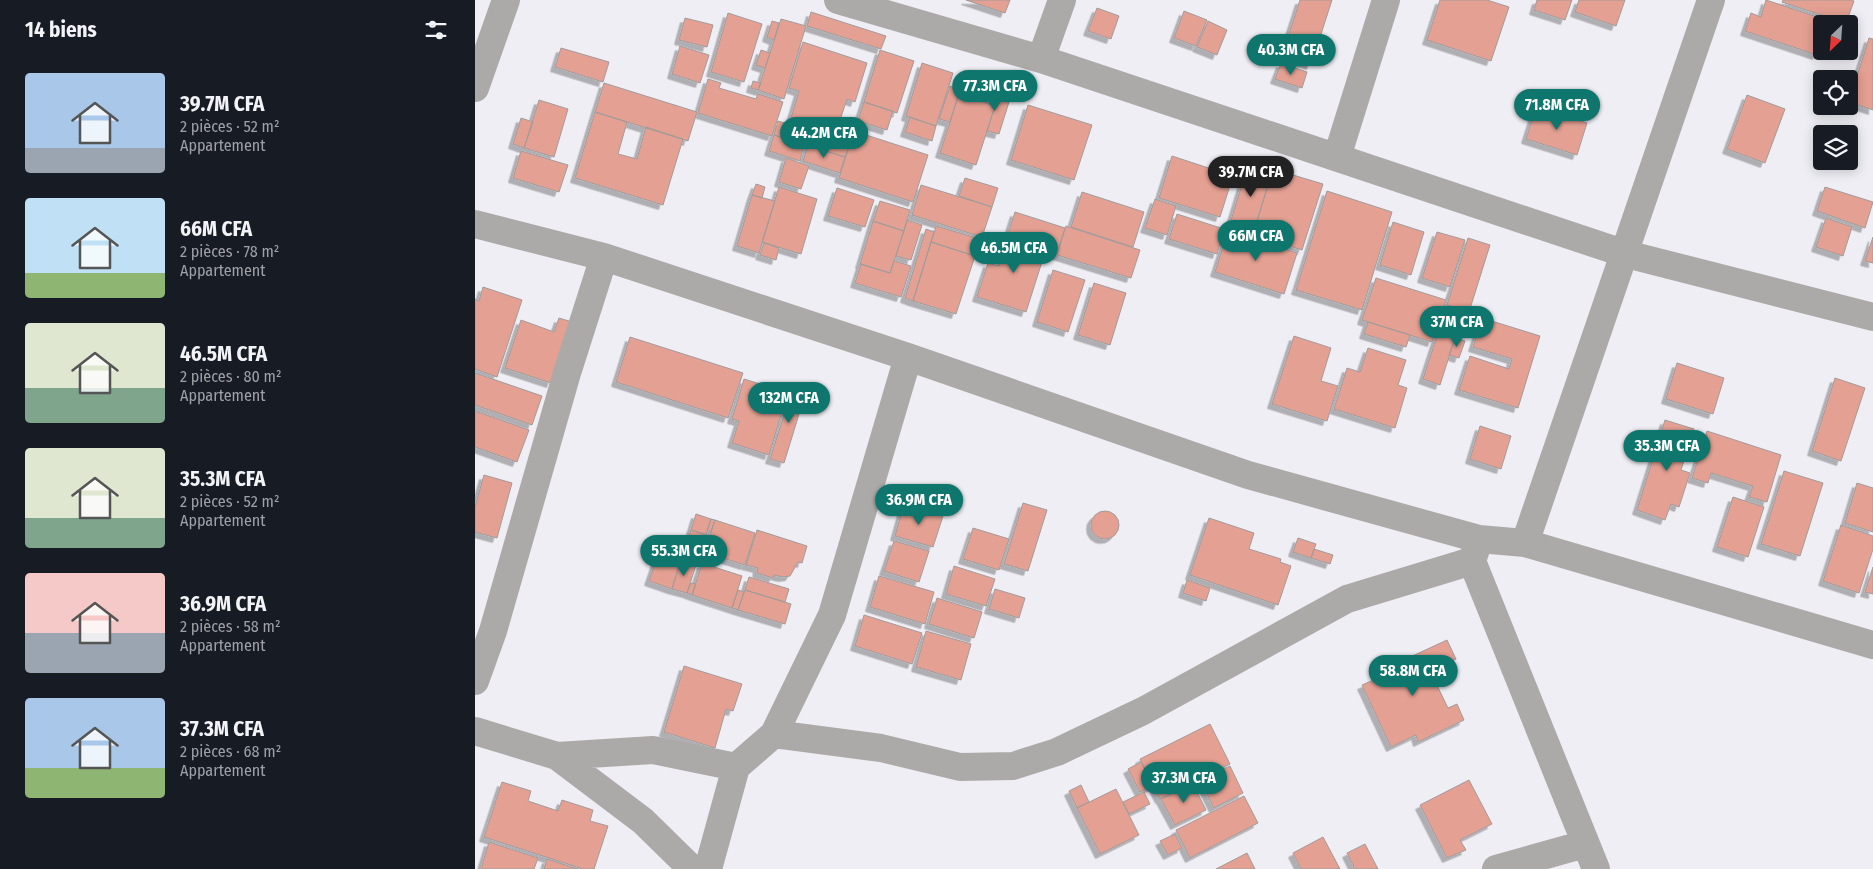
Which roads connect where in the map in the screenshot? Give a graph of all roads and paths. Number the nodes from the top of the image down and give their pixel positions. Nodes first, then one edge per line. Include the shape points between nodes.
1 (507, 0) edge
2 (838, 0) edge
3 (1062, 0) edge
4 (1386, 0) edge
5 (1711, 0) edge
6 (1041, 59) junction
7 (475, 88) edge
8 (1337, 157) junction
9 (475, 224) edge
10 (1626, 254) junction
11 (604, 257) junction
12 (1873, 318) edge
13 (908, 357) junction
14 (1525, 542) junction
15 (1475, 550) junction
16 (1873, 645) edge
17 (475, 681) edge
18 (475, 731) edge
19 (774, 734) junction
20 (557, 756) junction
21 (736, 768) junction
22 (1585, 844) junction
23 (692, 869) edge
24 (708, 869) edge
25 (1496, 869) edge
26 (1596, 869) edge

1 - 7 street
2 - 6 street
3 - 6 street
4 - 8 street
5 - 10 street
6 - 8 street
8 - 10 street
9 - 11 street
10 - 12 street
10 - 14 street
11 - 13 street
11 - 17 street via 564,382 493,631
13 - 15 street
13 - 19 street via 832,615
14 - 15 street
14 - 16 street
15 - 19 street via 1347,599 1143,711 1057,752 1013,766 960,767 881,748
15 - 22 street
18 - 20 street
19 - 21 street
20 - 21 street via 653,750
20 - 23 street via 643,821
21 - 24 street
22 - 25 street
22 - 26 street

